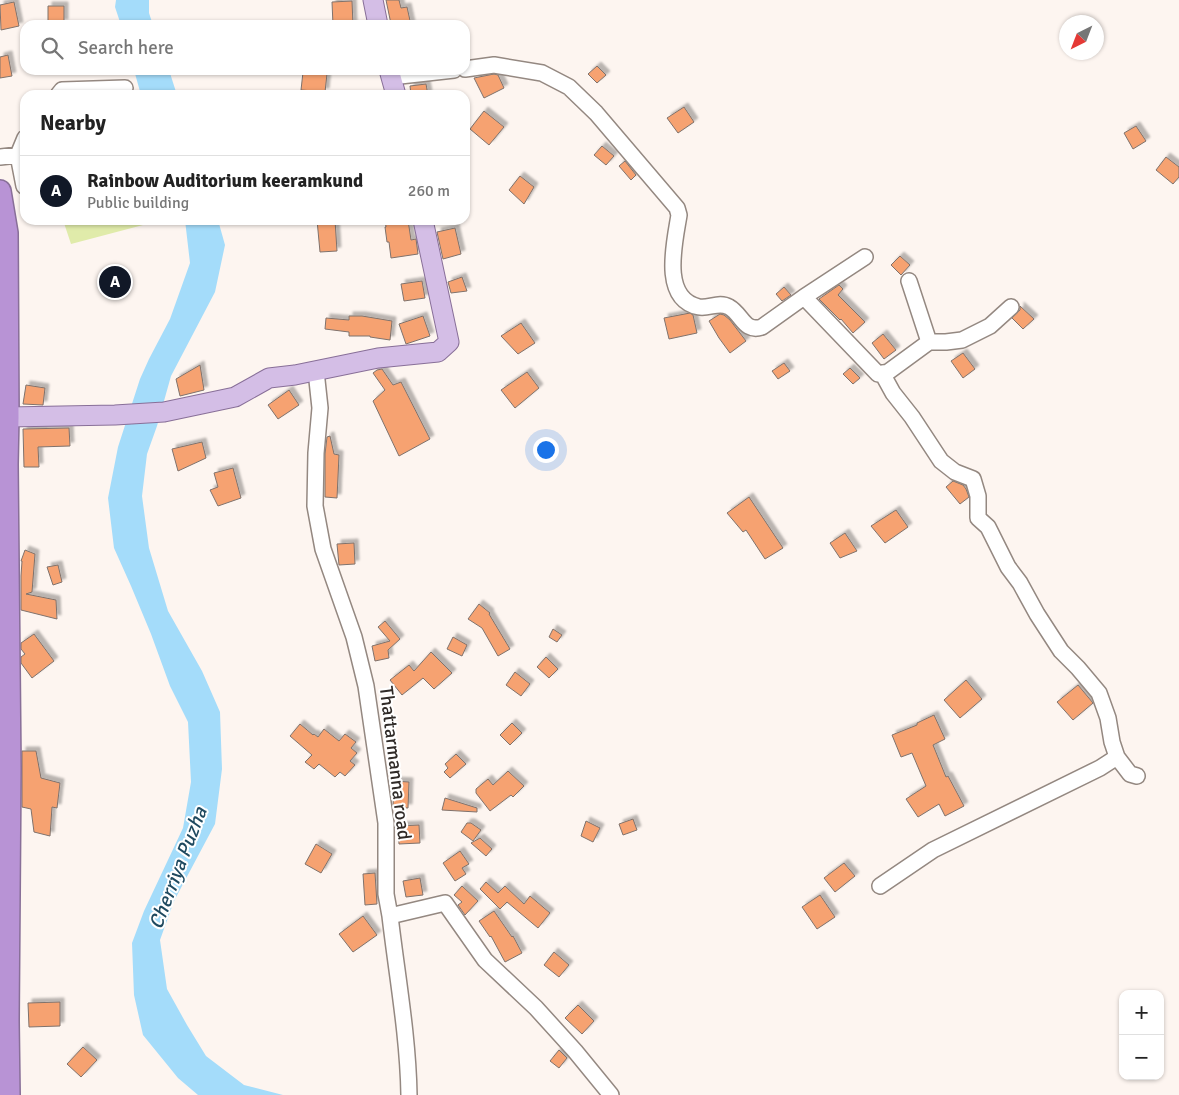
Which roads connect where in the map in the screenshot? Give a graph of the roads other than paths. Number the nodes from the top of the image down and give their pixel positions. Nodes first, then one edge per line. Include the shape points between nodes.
1 (373, 0) edge
2 (377, 20) edge
3 (470, 68) edge
4 (426, 75) edge
5 (392, 81) edge
6 (125, 88) dead end
7 (62, 90) edge
8 (20, 150) edge
9 (18, 155) junction
10 (0, 156) edge
11 (20, 165) edge
12 (0, 191) edge
13 (424, 225) edge
14 (865, 257) dead end
15 (909, 281) dead end
16 (804, 297) junction
17 (1011, 307) dead end
18 (929, 342) junction
19 (316, 370) junction
20 (882, 373) junction
21 (4, 383) edge
22 (8, 417) junction
23 (1117, 757) junction
24 (1137, 776) dead end
25 (880, 886) dead end
26 (390, 916) junction
27 (9, 1095) edge
28 (409, 1095) edge
29 (611, 1095) edge

1 - 2 main road
3 - 16 street via 494,65 542,73 569,87 596,113 676,208 679,215 672,259 674,281 682,299 700,308 727,305 748,327 756,329
4 - 5 street
6 - 7 street
8 - 9 street
9 - 10 street
9 - 11 street
12 - 21 highway via 7,233
13 - 19 main road via 449,342 438,352 378,358
14 - 16 street
15 - 18 street
16 - 20 street via 878,374
17 - 18 street via 990,326 962,340
18 - 20 street
19 - 22 main road via 269,378 235,397 164,412
19 - 26 street, Thattarmanna road via 320,408 315,506 323,549 354,637 366,686 386,823 386,894
20 - 23 street via 941,461 955,472 973,479 978,496 978,518 988,527 1008,567 1061,651 1099,693
21 - 22 highway
22 - 27 highway
23 - 24 street via 1130,774
23 - 25 street via 933,850
26 - 28 street, Thattarmanna road via 407,1050
26 - 29 street via 445,904 485,960 549,1022

